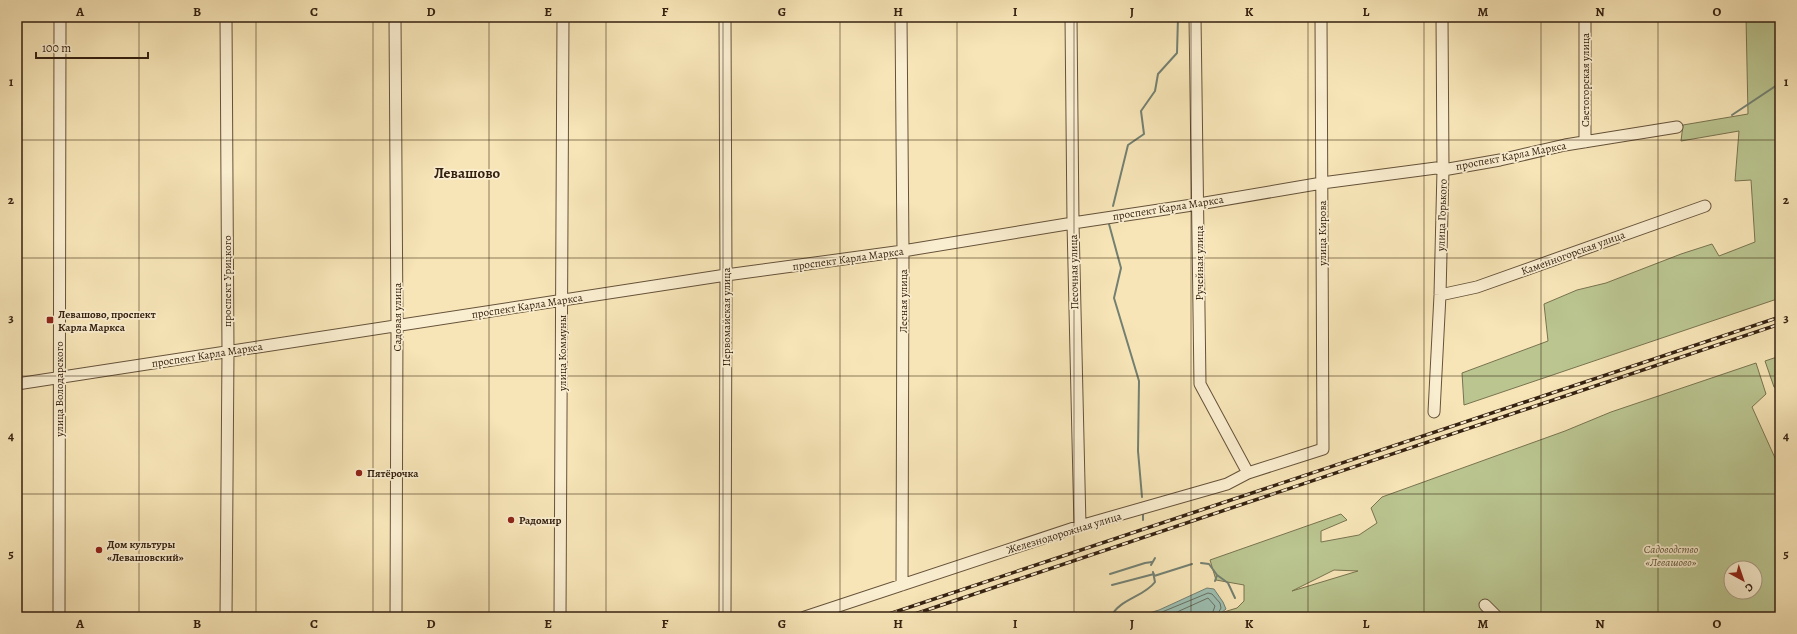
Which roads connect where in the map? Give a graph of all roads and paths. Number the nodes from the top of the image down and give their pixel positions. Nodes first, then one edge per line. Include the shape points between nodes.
1 (60, 17) edge
2 (226, 17) edge
3 (395, 17) edge
4 (563, 17) edge
5 (725, 17) edge
6 (901, 17) edge
7 (1071, 17) edge
8 (1195, 17) edge
9 (1320, 17) edge
10 (1442, 17) edge
11 (1585, 17) edge
12 (1677, 127) dead end
13 (1585, 142) junction
14 (1443, 170) junction
15 (1322, 183) junction
16 (1199, 204) junction
17 (1705, 206) dead end
18 (1073, 223) junction
19 (903, 251) junction
20 (726, 275) junction
21 (1440, 295) junction
22 (563, 300) junction
23 (397, 327) junction
24 (228, 352) junction
25 (59, 378) junction
26 (17, 384) edge
27 (1434, 412) dead end
28 (1323, 449) joint
29 (1248, 473) junction
30 (1080, 526) junction
31 (902, 585) junction
32 (1485, 605) dead end
33 (59, 617) edge
34 (226, 617) edge
35 (396, 617) edge
36 (560, 617) edge
37 (725, 617) edge
38 (805, 617) edge
39 (1496, 617) edge

1 - 25 street, улица Володарского
2 - 24 street, проспект Урицкого
3 - 23 street, Садовая улица
4 - 22 street, улица Коммуны
5 - 20 street, Первомайская улица
6 - 19 street, Лесная улица
7 - 18 street, Песочная улица
8 - 16 street, Ручейная улица
9 - 15 street, улица Кирова
10 - 14 street, улица Горького
11 - 13 street, Светогорская улица
12 - 13 street, проспект Карла Маркса
13 - 14 street, проспект Карла Маркса
14 - 15 street, проспект Карла Маркса via 1436,168
14 - 21 street, улица Горького
15 - 16 street, проспект Карла Маркса
15 - 28 street, улица Кирова
16 - 18 street, проспект Карла Маркса
16 - 29 street, Ручейная улица via 1200,384
17 - 21 street, Каменногорская улица via 1476,287
18 - 19 street, проспект Карла Маркса
18 - 30 street, Песочная улица
19 - 20 street, проспект Карла Маркса
19 - 31 street, Лесная улица
20 - 22 street, проспект Карла Маркса
20 - 37 street, Первомайская улица
21 - 27 street, улица Горького
22 - 23 street, проспект Карла Маркса
22 - 36 street, улица Коммуны
23 - 24 street, проспект Карла Маркса
23 - 35 street, Садовая улица
24 - 25 street, проспект Карла Маркса
24 - 34 street, проспект Урицкого
25 - 26 street, проспект Карла Маркса
25 - 33 street, улица Володарского
28 - 29 street, Железнодорожная улица
29 - 30 street, Железнодорожная улица via 1227,484
30 - 31 street, Железнодорожная улица
31 - 38 street, Железнодорожная улица
32 - 39 street

